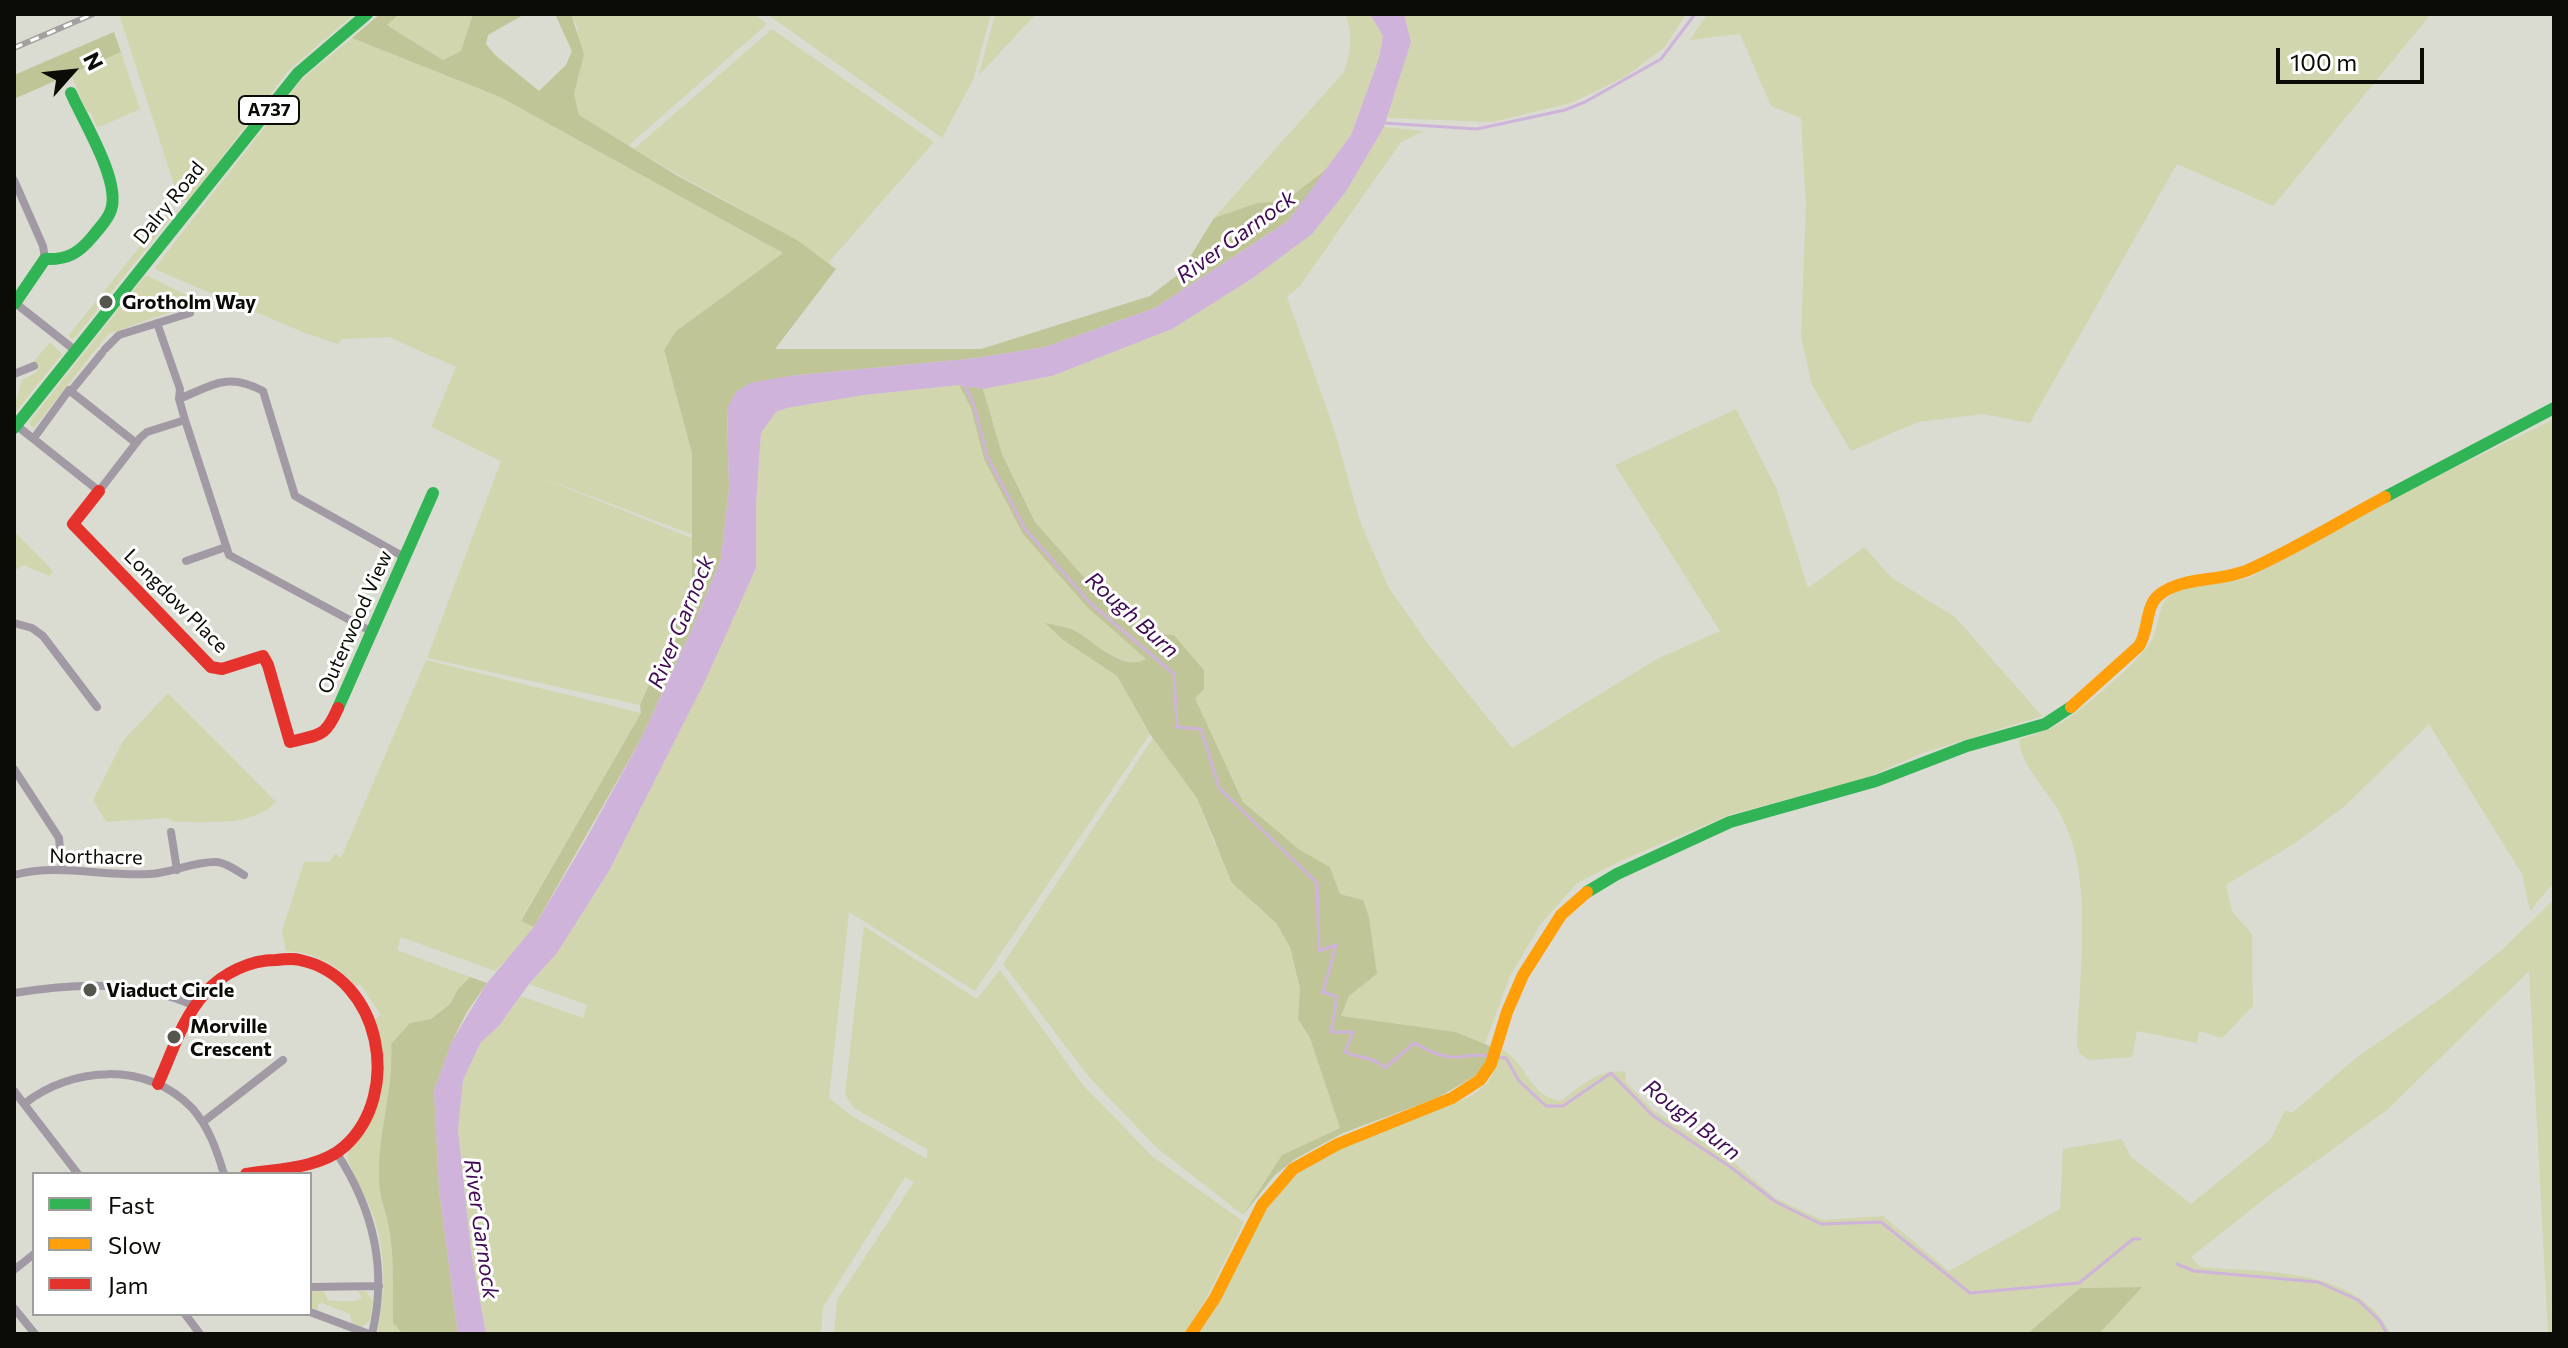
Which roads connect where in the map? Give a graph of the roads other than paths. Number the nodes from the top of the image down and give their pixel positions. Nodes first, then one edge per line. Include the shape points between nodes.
1 (367, 14) edge
2 (71, 93) dead end
3 (14, 180) edge
4 (45, 259) junction
5 (14, 303) edge
6 (190, 313) dead end
7 (157, 323) junction
8 (76, 352) junction
9 (34, 366) dead end
10 (14, 374) edge
11 (70, 390) junction
12 (179, 399) junction
13 (2554, 408) edge
14 (185, 420) junction
15 (15, 427) edge
16 (34, 438) junction
17 (136, 443) junction
18 (99, 491) junction
19 (433, 493) dead end
20 (226, 547) junction
21 (406, 558) junction
22 (186, 561) dead end
23 (14, 623) edge
24 (372, 632) junction
25 (97, 707) dead end
26 (290, 742) joint
27 (14, 769) edge
28 (171, 832) dead end
29 (62, 870) junction
30 (177, 870) junction
31 (14, 875) edge
32 (244, 875) dead end
33 (14, 993) edge
34 (195, 1006) junction
35 (283, 1060) dead end
36 (158, 1084) junction
37 (14, 1091) edge
38 (24, 1104) junction
39 (203, 1122) junction
40 (336, 1152) junction
41 (76, 1172) edge
42 (223, 1172) edge
43 (256, 1172) edge
44 (32, 1256) edge
45 (14, 1270) edge
46 (379, 1286) junction
47 (312, 1287) edge
48 (14, 1308) edge
49 (312, 1313) edge
50 (186, 1316) edge
51 (1194, 1330) edge
52 (35, 1334) edge
53 (200, 1334) edge
54 (370, 1334) edge

1 - 8 main road, Dalry Road / A737 via 298,73
2 - 4 main road via 112,184 113,205 81,252 66,259
3 - 4 street
4 - 5 main road
5 - 8 street
6 - 7 street
7 - 11 street via 114,338
7 - 12 street
8 - 15 main road, Dalry Road / A737
9 - 10 street
11 - 16 street
11 - 17 street
12 - 14 street
12 - 21 street via 231,380 263,391 295,496
13 - 51 main road via 2246,571 2161,591 2148,635 2139,646 2053,720 1876,781 1730,822 1593,887 1570,903 1541,944 1480,1080 1293,1169 1262,1205
14 - 17 street via 147,432
14 - 20 street
15 - 16 street
16 - 18 street
17 - 18 street
18 - 26 main road, Longdow Place via 73,524 211,667 222,669 263,656
19 - 21 main road, Outerwood View
20 - 22 street
20 - 24 street via 229,555
21 - 24 main road, Outerwood View
23 - 25 street via 43,636
24 - 26 main road, Outerwood View via 330,727
27 - 29 street via 59,838
28 - 30 street, Northacre
29 - 30 street, Northacre via 145,875
29 - 31 street, Northacre
30 - 32 street, Northacre via 220,862
33 - 34 street via 120,985
34 - 36 main road
34 - 40 main road via 221,979 269,959 317,963 346,986 360,1002 377,1043 379,1087 367,1119
35 - 39 street
36 - 38 street via 108,1073 75,1077
36 - 39 street
37 - 38 street
38 - 41 street
39 - 42 street
40 - 43 main road
40 - 46 street via 369,1216
44 - 45 street
46 - 47 street
46 - 54 street
48 - 52 street
49 - 54 street
50 - 53 street

